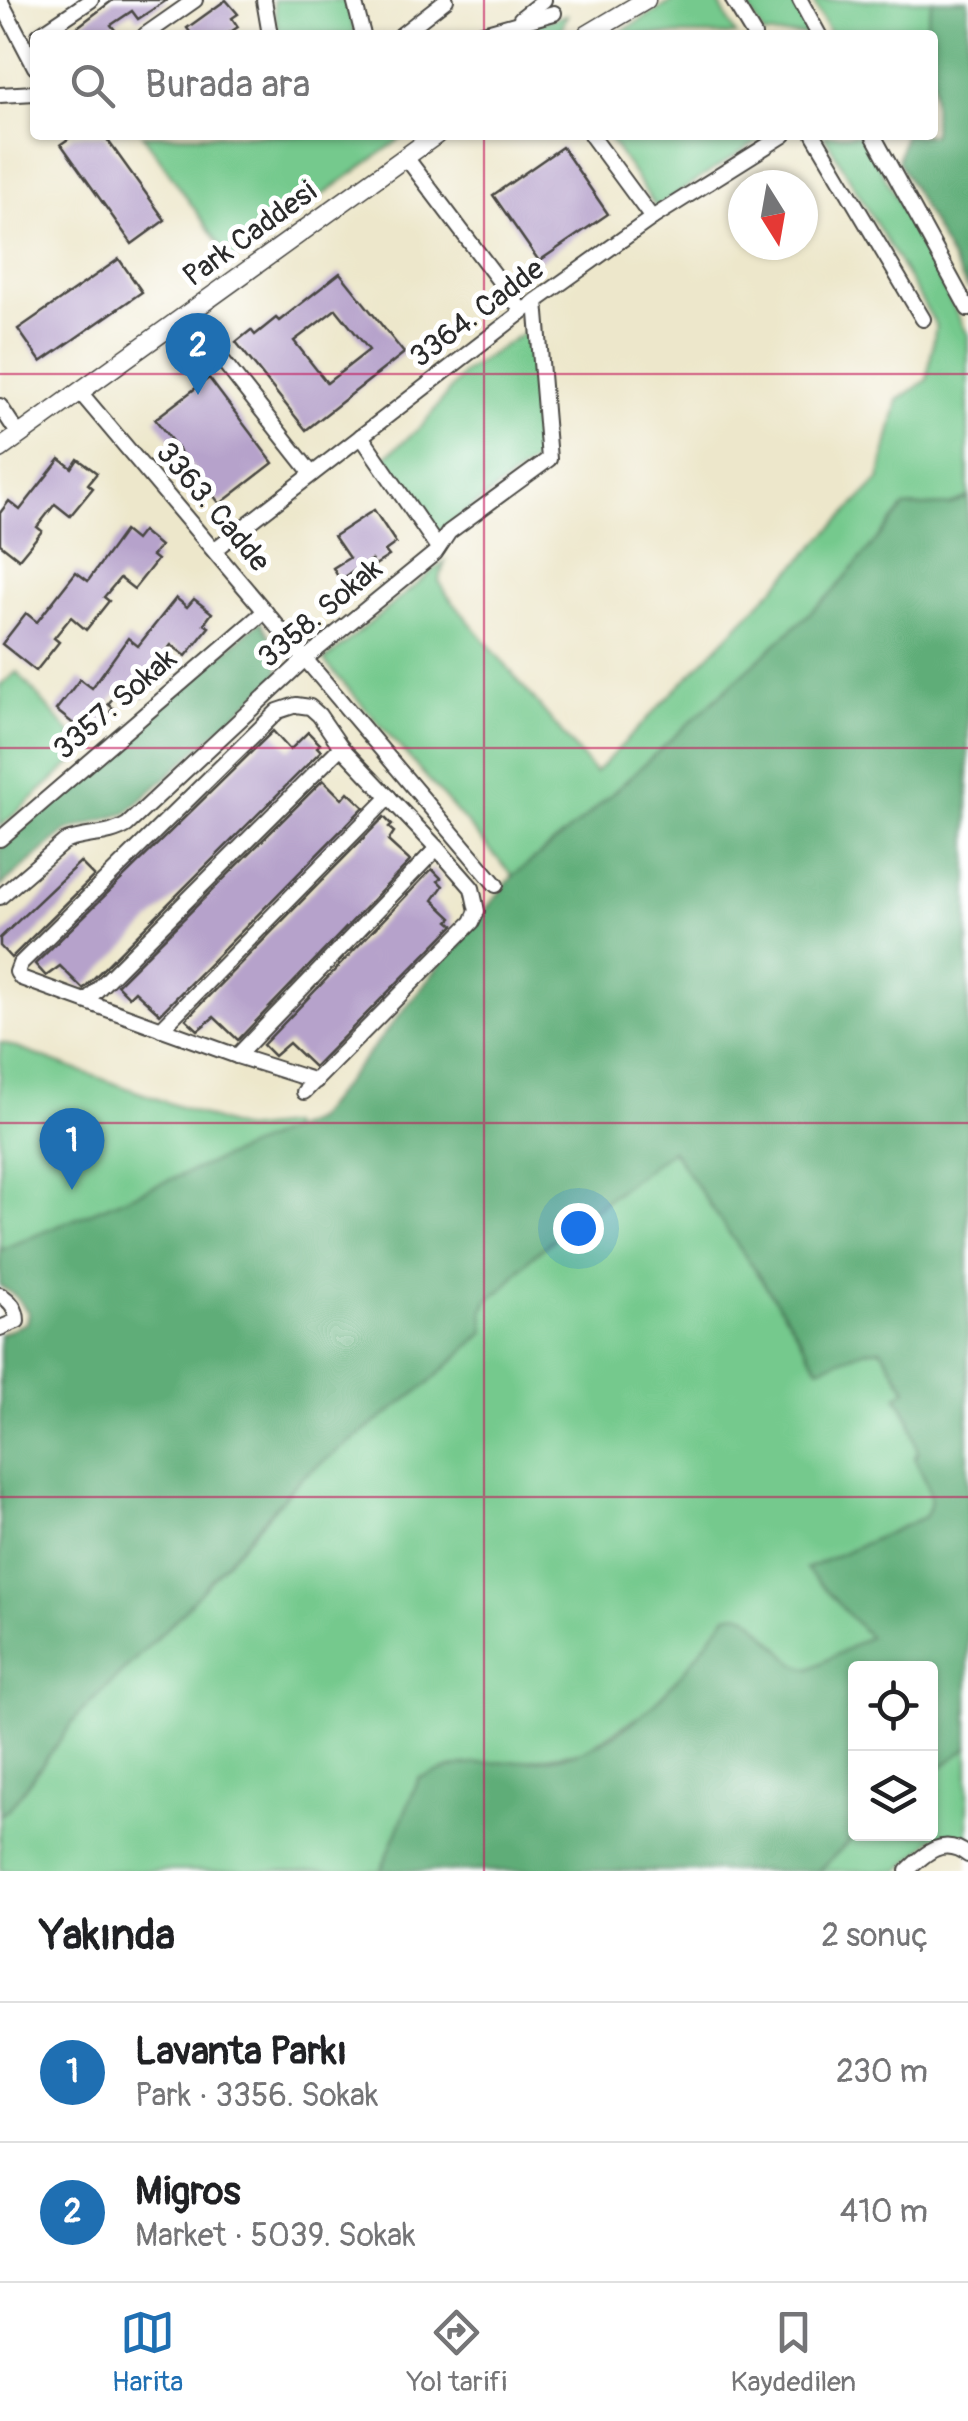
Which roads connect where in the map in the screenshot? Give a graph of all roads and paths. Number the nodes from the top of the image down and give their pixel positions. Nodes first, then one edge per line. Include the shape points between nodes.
1 (0, 0) edge
2 (91, 0) edge
3 (195, 0) edge
4 (264, 0) edge
5 (354, 0) edge
6 (446, 0) edge
7 (544, 0) edge
8 (646, 0) edge
9 (733, 0) edge
10 (800, 0) edge
11 (554, 13) dead end
12 (513, 24) junction
13 (48, 30) edge
14 (151, 30) edge
15 (269, 30) edge
16 (362, 30) edge
17 (407, 30) edge
18 (493, 30) edge
19 (595, 30) edge
20 (751, 30) edge
21 (816, 30) edge
22 (30, 36) edge
23 (30, 93) edge
24 (0, 96) edge
25 (429, 140) edge
26 (595, 140) edge
27 (776, 140) edge
28 (817, 140) edge
29 (877, 140) edge
30 (405, 156) junction
31 (652, 218) junction
32 (536, 301) junction
33 (968, 309) edge
34 (522, 312) junction
35 (186, 314) junction
36 (924, 319) dead end
37 (80, 390) junction
38 (0, 406) edge
39 (18, 435) junction
40 (361, 436) junction
41 (0, 449) edge
42 (312, 474) junction
43 (438, 548) junction
44 (214, 550) junction
45 (265, 611) junction
46 (306, 658) junction
47 (341, 747) junction
48 (389, 797) junction
49 (0, 840) edge
50 (437, 848) junction
51 (496, 885) dead end
52 (0, 897) edge
53 (86, 1001) junction
54 (161, 1030) junction
55 (237, 1056) junction
56 (316, 1081) junction
57 (304, 1092) dead end
58 (0, 1295) edge
59 (0, 1328) edge
60 (968, 1855) edge
61 (908, 1871) edge

1 - 22 street
2 - 13 street
3 - 14 street
4 - 15 street
5 - 16 street
6 - 17 street
7 - 12 street
8 - 19 street
9 - 20 street
10 - 21 street
11 - 12 street
12 - 18 street
23 - 24 street
25 - 30 street, Park Caddesi
26 - 31 street
27 - 31 street, 3364. Cadde
28 - 36 street
29 - 33 street
30 - 34 street
30 - 35 street, Park Caddesi
31 - 32 street, 3364. Cadde
32 - 34 street, 3364. Cadde
32 - 43 street, 3358. Sokak via 549,459 449,532
34 - 40 street, 3364. Cadde
35 - 37 street, Park Caddesi
35 - 42 street
37 - 39 street, Park Caddesi
37 - 44 street, 3363. Cadde
38 - 39 street
39 - 41 street, Park Caddesi
40 - 42 street, 3364. Cadde
40 - 43 street
42 - 44 street, 3364. Cadde
43 - 46 street, 3358. Sokak
44 - 45 street, 3363. Cadde
45 - 46 street, 3363. Cadde
45 - 49 street, 3357. Sokak
46 - 51 street, 3363. Cadde
46 - 52 street, 3358. Sokak via 122,828 64,842
47 - 48 street
47 - 53 street
47 - 53 street via 310,707 278,711 20,964 21,978
48 - 50 street
48 - 54 street
50 - 55 street
50 - 56 street via 472,888 472,922
53 - 54 street
54 - 55 street
55 - 56 street
56 - 57 street
58 - 59 street via 13,1305 17,1322
60 - 61 street via 942,1847

